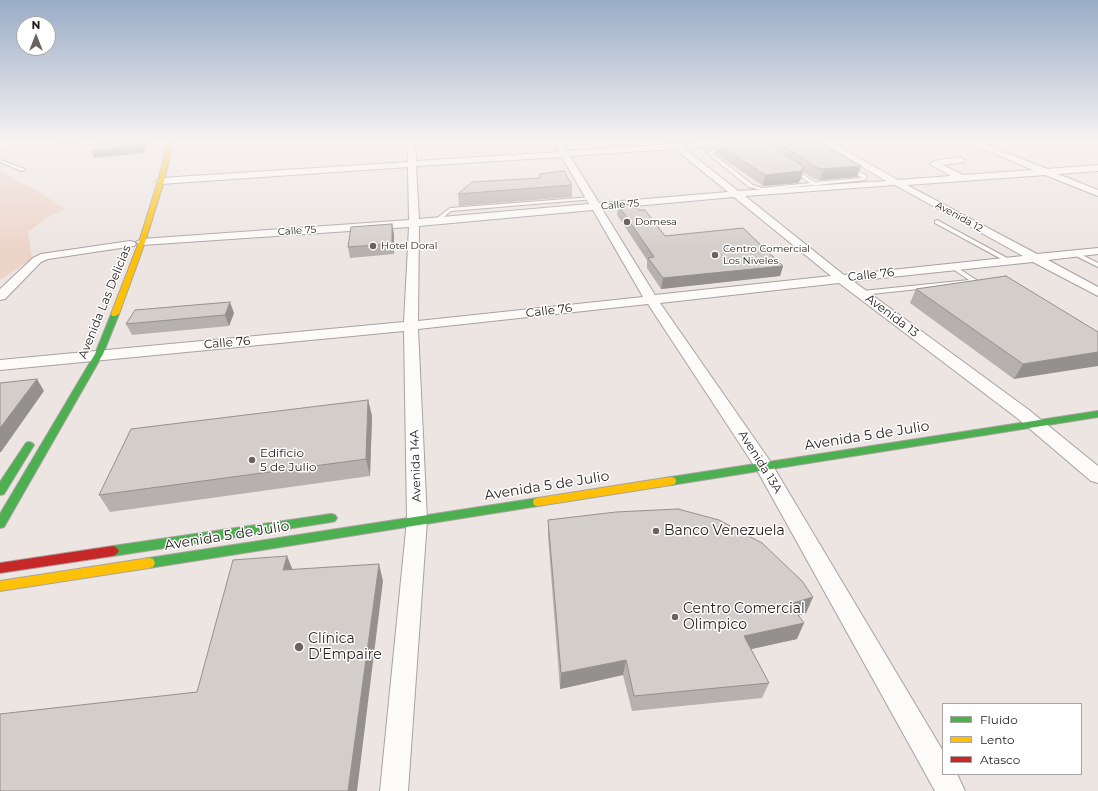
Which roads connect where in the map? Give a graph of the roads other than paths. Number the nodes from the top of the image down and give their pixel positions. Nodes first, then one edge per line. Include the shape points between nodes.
1 (162, 177) edge
2 (221, 177) edge
3 (412, 177) edge
4 (580, 177) edge
5 (716, 177) edge
6 (741, 177) edge
7 (805, 177) edge
8 (863, 177) edge
9 (886, 177) edge
10 (978, 177) edge
11 (1060, 177) edge
12 (962, 178) joint
13 (161, 181) junction
14 (897, 183) junction
15 (819, 186) junction
16 (1098, 193) edge
17 (738, 194) junction
18 (595, 202) junction
19 (938, 222) dead end
20 (414, 223) junction
21 (135, 241) junction
22 (1098, 251) edge
23 (1074, 253) junction
24 (126, 255) dead end
25 (1032, 258) junction
26 (1007, 260) junction
27 (1098, 265) edge
28 (952, 266) junction
29 (840, 278) junction
30 (1098, 292) edge
31 (862, 293) junction
32 (0, 296) edge
33 (652, 299) junction
34 (411, 326) junction
35 (91, 353) junction
36 (0, 365) edge
37 (78, 369) dead end
38 (1023, 414) junction
39 (1098, 414) edge
40 (1007, 416) dead end
41 (1037, 418) junction
42 (33, 440) dead end
43 (758, 458) junction
44 (1098, 476) edge
45 (0, 491) edge
46 (418, 509) junction
47 (339, 517) dead end
48 (0, 524) edge
49 (0, 568) edge
50 (0, 586) edge
51 (394, 791) edge
52 (951, 791) edge

1 - 13 main road, Avenida Las Delicias
2 - 13 street
3 - 20 street, Avenida 14A
4 - 18 street, Avenida 13A
5 - 17 street, Avenida 13
6 - 15 lane via 756,188 762,189
7 - 15 lane
8 - 15 lane via 865,178 860,180
9 - 14 street, Avenida 12
10 - 12 street, Calle 75
11 - 16 street
12 - 14 street, Calle 75
13 - 21 main road, Avenida Las Delicias
14 - 15 street, Calle 75
14 - 25 street, Avenida 12
15 - 17 street, Calle 75
17 - 18 street, Calle 75
17 - 29 street, Avenida 13
18 - 20 street, Calle 75
18 - 33 street, Avenida 13A
19 - 26 lane
20 - 21 street, Calle 75
20 - 34 street, Avenida 14A
21 - 24 main road
21 - 32 street, Calle 75 via 45,256 37,260
21 - 35 main road, Avenida Las Delicias
22 - 23 street, Calle 76
23 - 25 street, Calle 76
23 - 27 lane
25 - 26 street, Calle 76
25 - 30 street, Avenida 12
26 - 28 street, Calle 76
28 - 29 street, Calle 76
28 - 31 lane via 975,281
29 - 31 street, Avenida 13
29 - 33 street, Calle 76
31 - 38 street, Avenida 13
33 - 34 street, Calle 76
33 - 43 street, Avenida 13A
34 - 35 street, Calle 76
34 - 46 street, Avenida 14A
35 - 36 street, Calle 76
35 - 37 main road
35 - 48 main road, Avenida Las Delicias
38 - 40 main road
38 - 41 street, Avenida 13
39 - 41 main road, Avenida 5 de Julio
41 - 43 main road, Avenida 5 de Julio
41 - 44 street, Avenida 13
42 - 45 main road
43 - 46 main road, Avenida 5 de Julio
43 - 52 street, Avenida 13A
46 - 50 main road, Avenida 5 de Julio
46 - 51 street, Avenida 14A
47 - 49 main road, Avenida 5 de Julio

